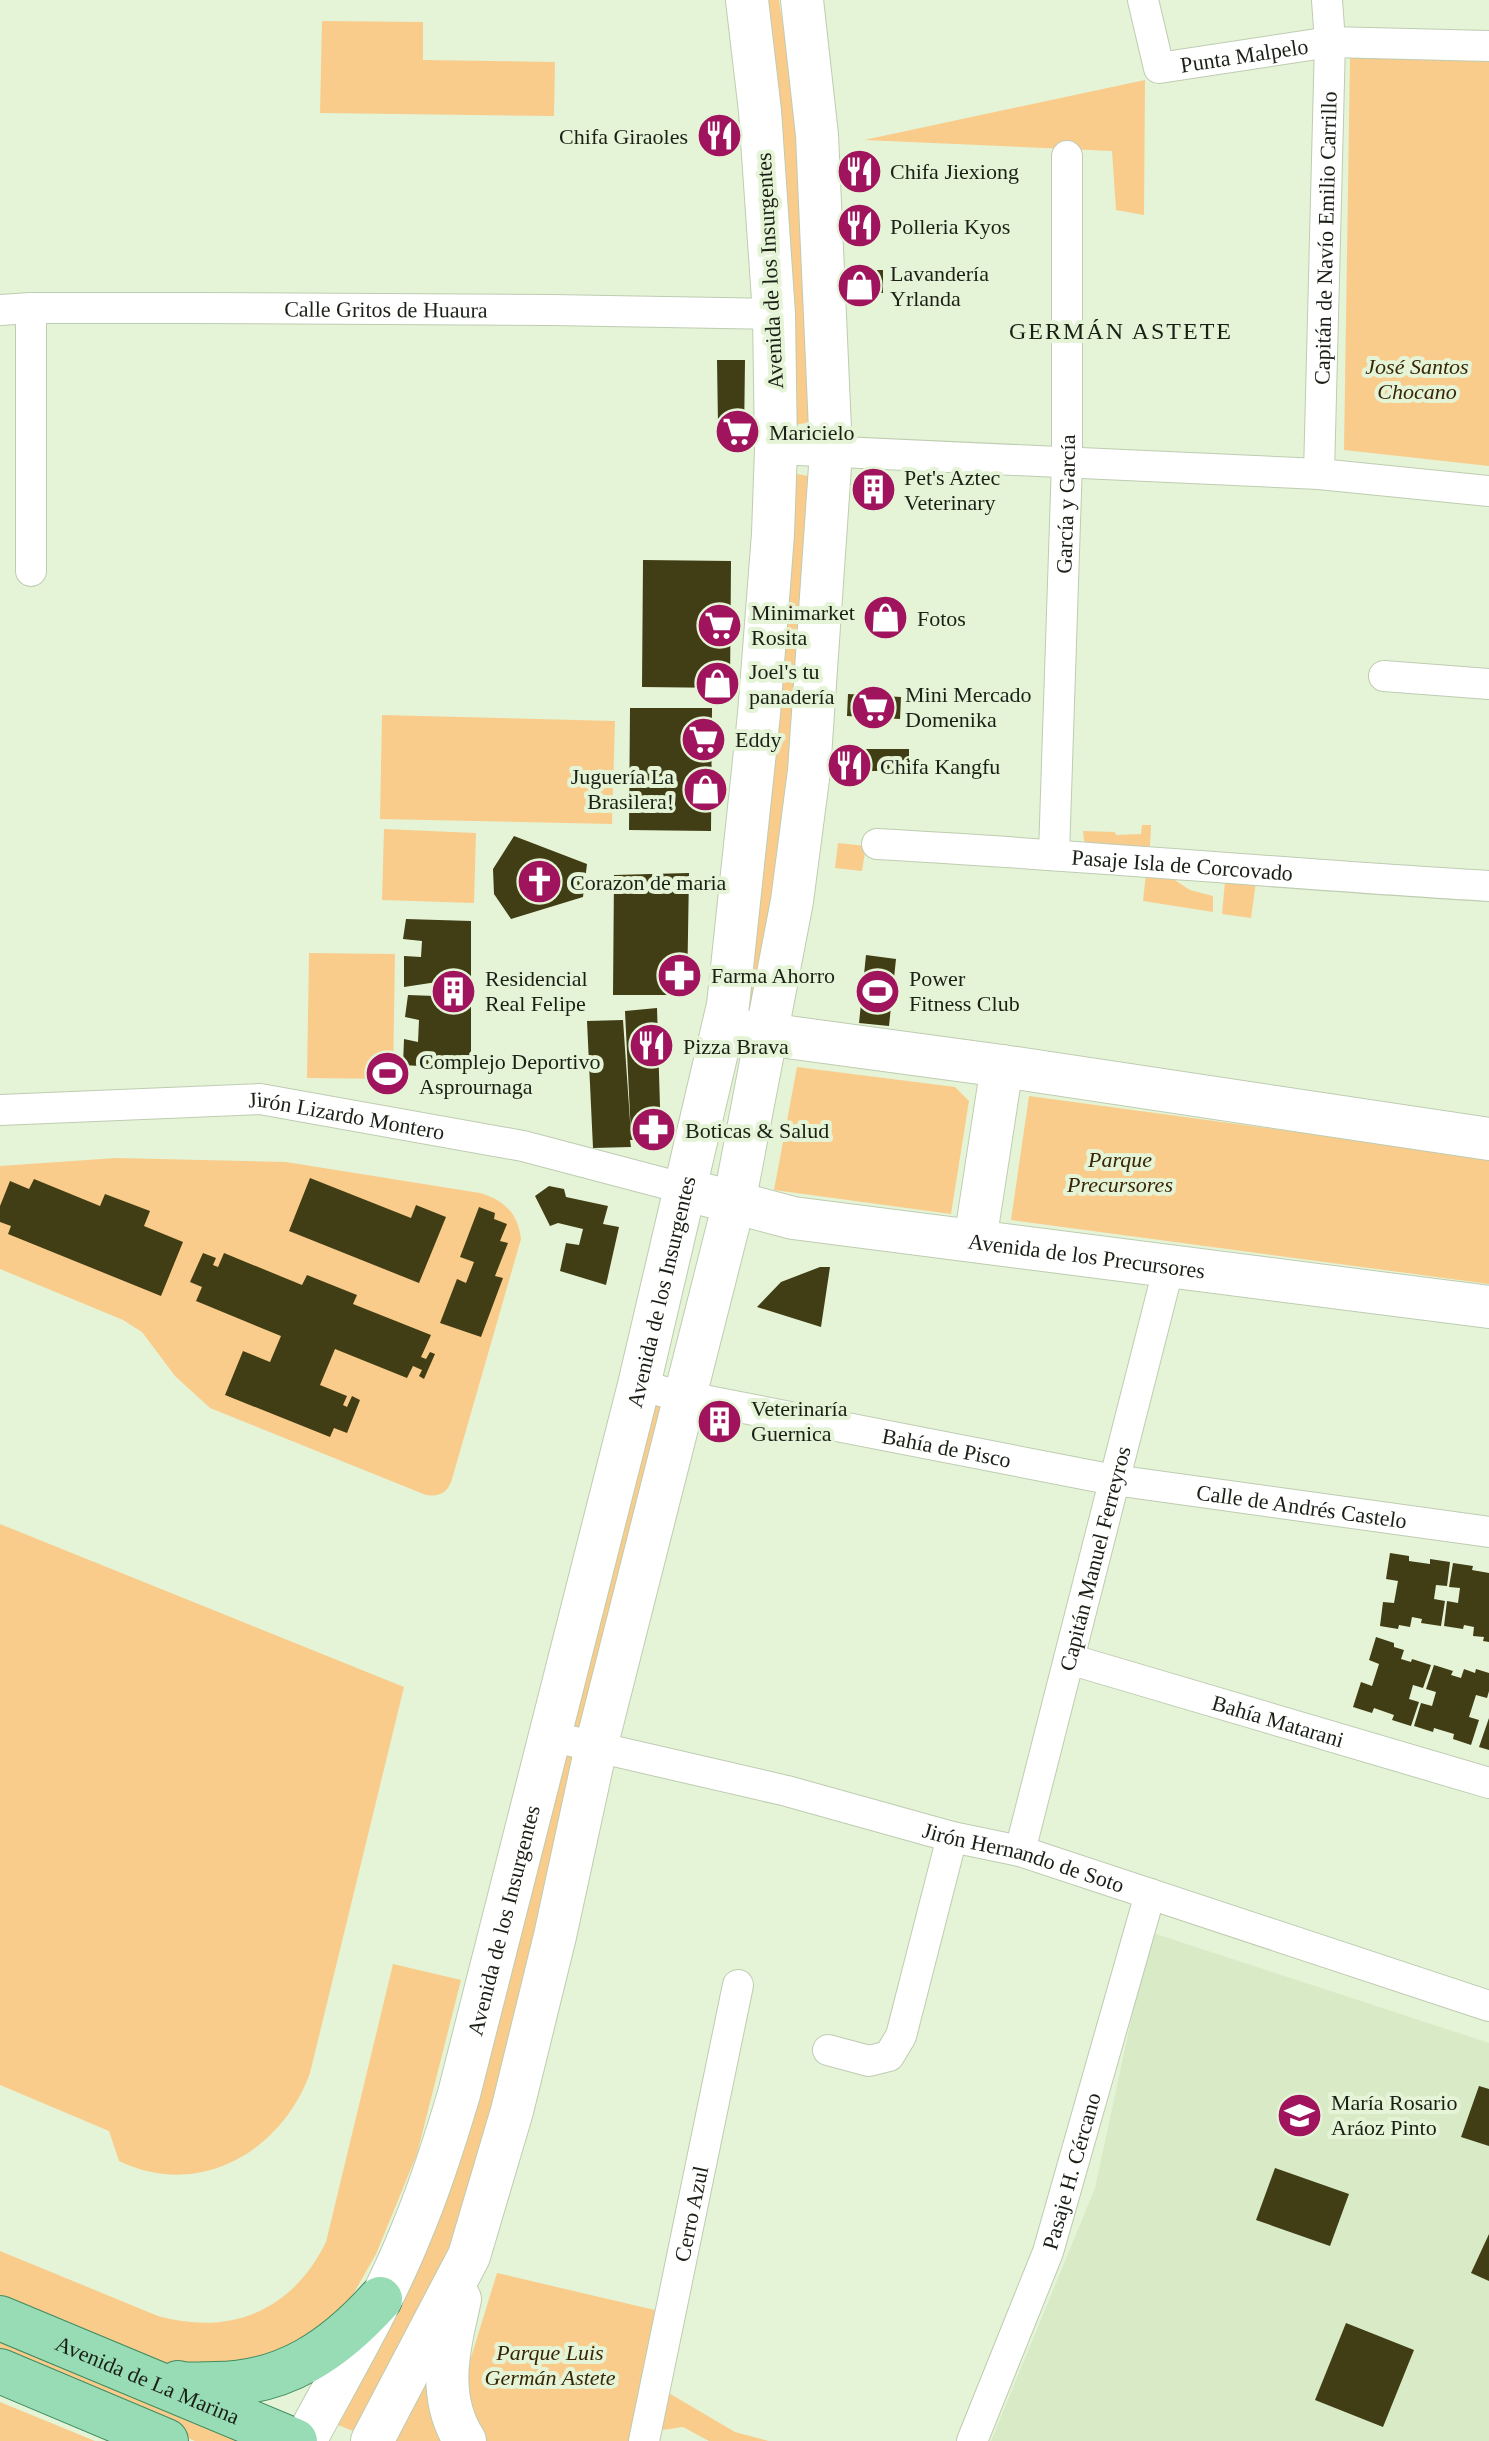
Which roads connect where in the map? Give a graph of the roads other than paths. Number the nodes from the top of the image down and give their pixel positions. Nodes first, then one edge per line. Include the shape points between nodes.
1 (747, 0) edge
2 (802, 0) edge
3 (1143, 0) edge
4 (1327, 0) edge
5 (1330, 42) junction
6 (1489, 46) edge
7 (1067, 156) dead end
8 (31, 308) junction
9 (0, 310) edge
10 (774, 314) junction
11 (776, 449) junction
12 (831, 452) junction
13 (1067, 462) junction
14 (1319, 474) junction
15 (1489, 491) edge
16 (31, 571) dead end
17 (1384, 676) dead end
18 (1489, 684) edge
19 (877, 844) dead end
20 (1054, 854) junction
21 (1489, 886) edge
22 (723, 1028) junction
23 (765, 1035) junction
24 (1002, 1066) junction
25 (0, 1110) edge
26 (1489, 1139) edge
27 (686, 1189) junction
28 (734, 1203) junction
29 (975, 1241) junction
30 (1169, 1266) junction
31 (1489, 1307) edge
32 (639, 1385) junction
33 (685, 1396) junction
34 (1114, 1480) junction
35 (1489, 1532) edge
36 (1069, 1659) junction
37 (549, 1736) junction
38 (596, 1747) junction
39 (1489, 1783) edge
40 (952, 1837) junction
41 (1020, 1851) junction
42 (1150, 1894) junction
43 (738, 1985) dead end
44 (1489, 2006) edge
45 (828, 2050) dead end
46 (469, 2256) junction
47 (380, 2299) junction
48 (0, 2318) edge
49 (0, 2371) edge
50 (135, 2373) junction
51 (166, 2441) edge
52 (295, 2441) edge
53 (305, 2441) edge
54 (372, 2441) edge
55 (465, 2441) edge
56 (644, 2441) edge
57 (972, 2441) edge

1 - 10 main road, Avenida de los Insurgentes
2 - 12 main road via 817,135
3 - 5 street, Punta Malpelo via 1159,68
4 - 5 street, Capitán de Navío Emilio Carrillo
5 - 6 street, Punta Malpelo
5 - 14 street, Capitán de Navío Emilio Carrillo
7 - 13 street, García y García
8 - 9 street, Calle Gritos de Huaura
8 - 10 street, Calle Gritos de Huaura
8 - 16 street
10 - 11 main road, Avenida de los Insurgentes
11 - 12 street
11 - 22 main road, Avenida de los Insurgentes via 759,714
12 - 13 street
12 - 23 main road via 809,771 792,901
13 - 14 street
13 - 20 street, García y García
14 - 15 street
17 - 18 street
19 - 20 street, Pasaje Isla de Corcovado
20 - 21 street, Pasaje Isla de Corcovado
22 - 23 main road
22 - 27 main road, Avenida de los Insurgentes
23 - 24 main road
23 - 28 main road
24 - 26 main road
24 - 29 main road
25 - 27 street, Jirón Lizardo Montero via 260,1099 523,1146
27 - 28 main road, Avenida de los Precursores
27 - 32 main road, Avenida de los Insurgentes
28 - 29 main road, Avenida de los Precursores via 793,1218
28 - 33 main road
29 - 30 main road, Avenida de los Precursores
30 - 31 main road, Avenida de los Precursores
30 - 34 street, Capitán Manuel Ferreyros
32 - 33 street, Bahía de Pisco
32 - 37 main road, Avenida de los Insurgentes
33 - 34 street, Bahía de Pisco
33 - 38 main road
34 - 35 street, Calle de Andrés Castelo
34 - 36 street, Capitán Manuel Ferreyros
36 - 39 street, Bahía Matarani
36 - 41 street, Capitán Manuel Ferreyros
37 - 38 street, Jirón Hernando de Soto
37 - 47 main road, Avenida de los Insurgentes via 459,2094 411,2235
38 - 40 street, Jirón Hernando de Soto via 787,1791
38 - 46 main road via 512,2111
40 - 41 street, Jirón Hernando de Soto
40 - 45 street via 901,2036 889,2056 869,2061
41 - 42 street, Jirón Hernando de Soto
42 - 44 street, Jirón Hernando de Soto
42 - 57 street, Pasaje H. Cércano via 1048,2252
43 - 56 street, Cerro Azul
46 - 54 main road
46 - 55 main road via 446,2372 456,2426
47 - 50 main road via 321,2354 285,2372 235,2384 184,2385
47 - 53 main road, Avenida de los Insurgentes
48 - 50 main road, Avenida de La Marina
49 - 51 main road
50 - 52 main road, Avenida de La Marina

